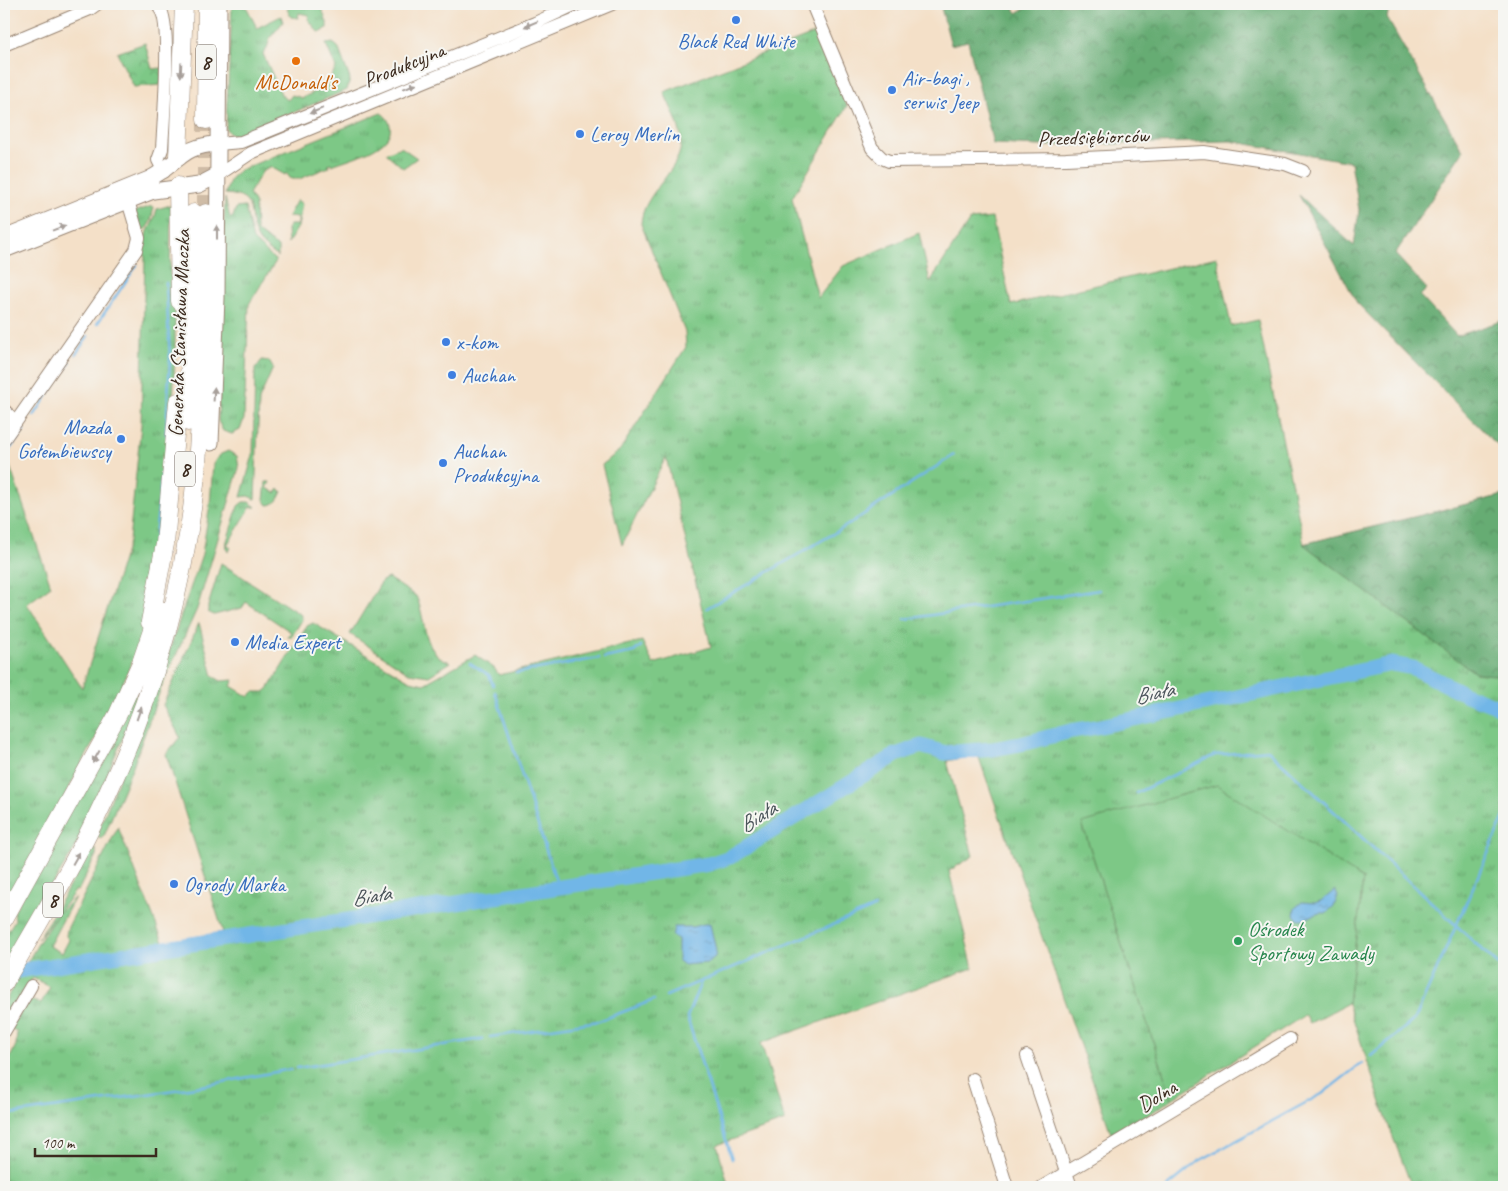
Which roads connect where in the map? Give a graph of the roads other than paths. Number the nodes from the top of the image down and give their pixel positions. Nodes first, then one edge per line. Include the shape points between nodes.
1 (97, 4) edge
2 (184, 4) edge
3 (195, 4) edge
4 (207, 4) edge
5 (219, 4) edge
6 (576, 4) edge
7 (612, 4) edge
8 (812, 4) edge
9 (160, 9) dead end
10 (4, 45) edge
11 (218, 144) junction
12 (178, 157) junction
13 (1303, 171) dead end
14 (164, 172) junction
15 (218, 175) junction
16 (178, 186) junction
17 (128, 201) junction
18 (8, 243) edge
19 (4, 410) edge
20 (16, 422) junction
21 (4, 439) edge
22 (211, 443) joint
23 (150, 682) junction
24 (118, 714) junction
25 (4, 919) edge
26 (4, 983) edge
27 (31, 986) dead end
28 (4, 1032) edge
29 (1290, 1039) dead end
30 (1027, 1056) dead end
31 (973, 1079) dead end
32 (1066, 1174) junction
33 (1007, 1187) edge
34 (1042, 1187) edge
35 (1071, 1187) edge

1 - 10 street
2 -> 12 highway
3 - 4 highway, 8 via 200,120
5 - 11 main road
6 -> 11 street, Produkcyjna via 241,142
15 -> 7 street, Produkcyjna via 252,153
8 - 13 street, Przedsiębiorców via 870,143 882,158 897,162 1066,159 1204,152 1285,164
9 - 14 street via 164,18 166,62 162,149 158,160
11 - 12 main road via 189,149
11 - 15 main road
12 - 14 main road
12 - 16 main road
14 - 18 main road
15 - 16 main road via 199,185
22 -> 15 main road
16 - 17 main road
16 - 24 highway via 178,412 164,544 148,631
18 -> 17 main road
17 - 20 street, Generała Stanisława Maczka via 139,238 136,250
19 - 20 street
20 - 21 street, Generała Stanisława Maczka
22 - 23 highway via 198,535 187,583 169,639
23 - 24 highway, Generała Stanisława Maczka / 8 via 175,596 188,536 196,475 202,395 200,213 186,461 178,524 155,626
26 -> 23 highway, Generała Stanisława Maczka / 8 via 87,839 115,778
24 -> 25 highway, Generała Stanisława Maczka / 8
27 - 28 street
29 - 32 street, Dolna
30 - 32 street
31 - 33 street
32 - 34 street, Dolna
32 - 35 street

